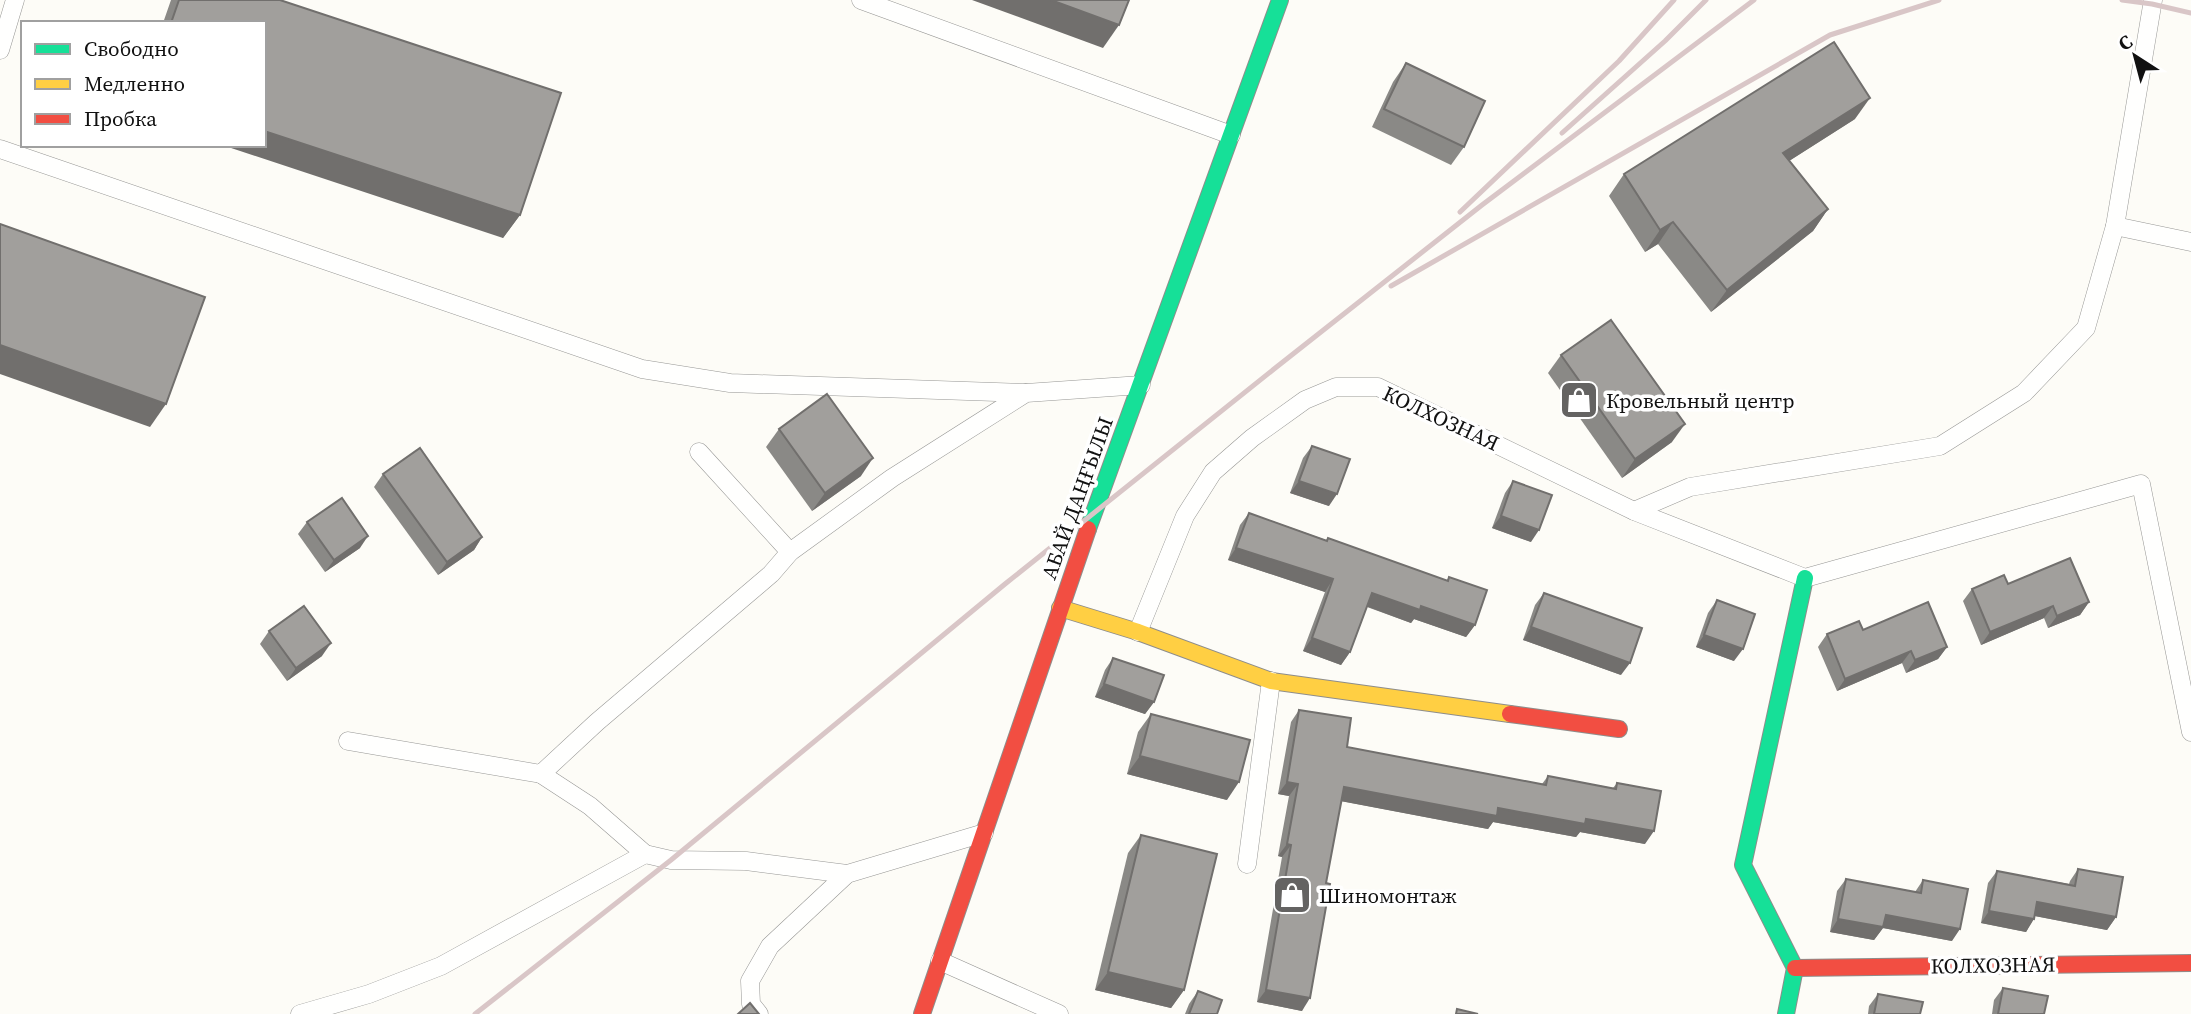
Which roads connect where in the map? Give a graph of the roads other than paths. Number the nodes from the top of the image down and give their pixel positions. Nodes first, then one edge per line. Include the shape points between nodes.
1 (15, 0) edge
2 (861, 0) edge
3 (1280, 0) edge
4 (2153, 0) edge
5 (0, 50) edge
6 (1231, 135) junction
7 (0, 149) edge
8 (2115, 226) junction
9 (2191, 242) edge
10 (1141, 385) junction
11 (1026, 393) junction
12 (699, 452) dead end
13 (1634, 511) junction
14 (790, 552) junction
15 (1805, 578) junction
16 (1060, 608) junction
17 (1138, 632) junction
18 (1271, 681) junction
19 (1619, 729) dead end
20 (2191, 732) edge
21 (348, 741) dead end
22 (541, 774) junction
23 (984, 833) junction
24 (645, 854) junction
25 (1248, 864) dead end
26 (847, 874) junction
27 (940, 961) junction
28 (2191, 963) edge
29 (1795, 968) junction
30 (300, 1014) edge
31 (759, 1014) edge
32 (922, 1014) edge
33 (1059, 1014) edge
34 (1786, 1014) edge

1 - 5 lane
2 - 6 lane
3 - 6 street, АБАЙ ДАҢҒЫЛЫ
4 - 8 lane
6 - 10 street, АБАЙ ДАҢҒЫЛЫ
7 - 11 lane via 642,369 730,383
8 - 9 lane
8 - 13 lane via 2085,328 2024,393 1940,446 1690,487
10 - 11 lane
10 - 16 street, АБАЙ ДАҢҒЫЛЫ
11 - 14 lane via 892,478
12 - 14 lane
13 - 15 lane, КОЛХОЗНАЯ
13 - 17 lane, КОЛХОЗНАЯ via 1378,387 1336,387 1305,400 1213,472 1185,516
14 - 22 lane via 771,574
15 - 20 lane via 2141,484
15 - 29 street via 1743,865
16 - 17 street
16 - 23 street, АБАЙ ДАҢҒЫЛЫ
17 - 18 street
18 - 19 street
18 - 25 lane
21 - 22 lane
22 - 24 lane via 590,806
23 - 26 lane
23 - 27 street, АБАЙ ДАҢҒЫЛЫ
24 - 26 lane
24 - 30 lane via 441,966
26 - 31 lane via 769,946 750,981 751,1004
27 - 32 street, АБАЙ ДАҢҒЫЛЫ
27 - 33 lane
28 - 29 street, КОЛХОЗНАЯ
29 - 34 street

